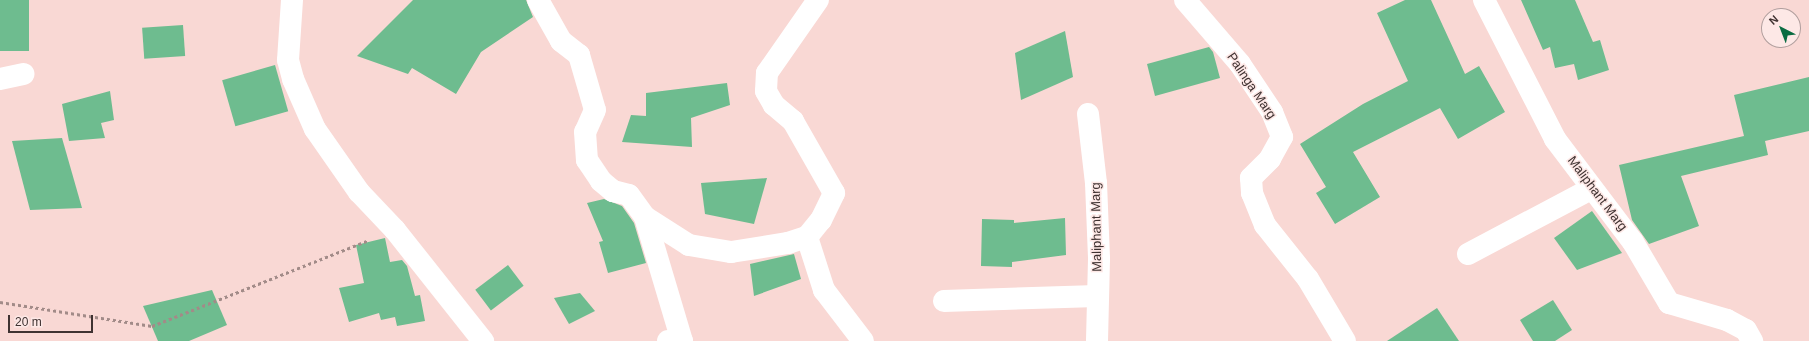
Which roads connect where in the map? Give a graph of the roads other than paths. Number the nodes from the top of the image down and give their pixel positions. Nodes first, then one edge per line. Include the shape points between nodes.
1 (292, 0) edge
2 (538, 0) edge
3 (818, 0) edge
4 (1185, 0) edge
5 (1484, 0) edge
6 (23, 74) dead end
7 (0, 79) edge
8 (1088, 114) dead end
9 (1591, 188) junction
10 (645, 217) junction
11 (807, 237) junction
12 (1468, 254) dead end
13 (1097, 296) junction
14 (944, 301) dead end
15 (483, 341) edge
16 (668, 341) edge
17 (864, 341) edge
18 (1097, 341) edge
19 (1345, 341) edge
20 (1752, 341) edge

1 - 15 street via 288,60 293,79 315,130 359,192 395,230
2 - 10 street via 561,41 579,55 595,110 585,132 587,160 601,181 614,191 629,195
3 - 11 street via 767,73 766,91 774,105 793,121 834,193 821,220
4 - 19 street, Palinga Marg via 1240,64 1272,112 1282,137 1270,159 1252,178 1252,193 1265,225 1308,280
5 - 9 street, Maliphant Marg via 1555,139
6 - 7 street
8 - 13 street, Maliphant Marg via 1096,183
9 - 12 street
9 - 20 street, Maliphant Marg via 1633,242 1669,303 1727,320 1746,330
10 - 11 street via 689,245 731,252 788,243
10 - 16 street via 682,341
11 - 17 street via 824,290
13 - 14 street
13 - 18 street, Maliphant Marg

